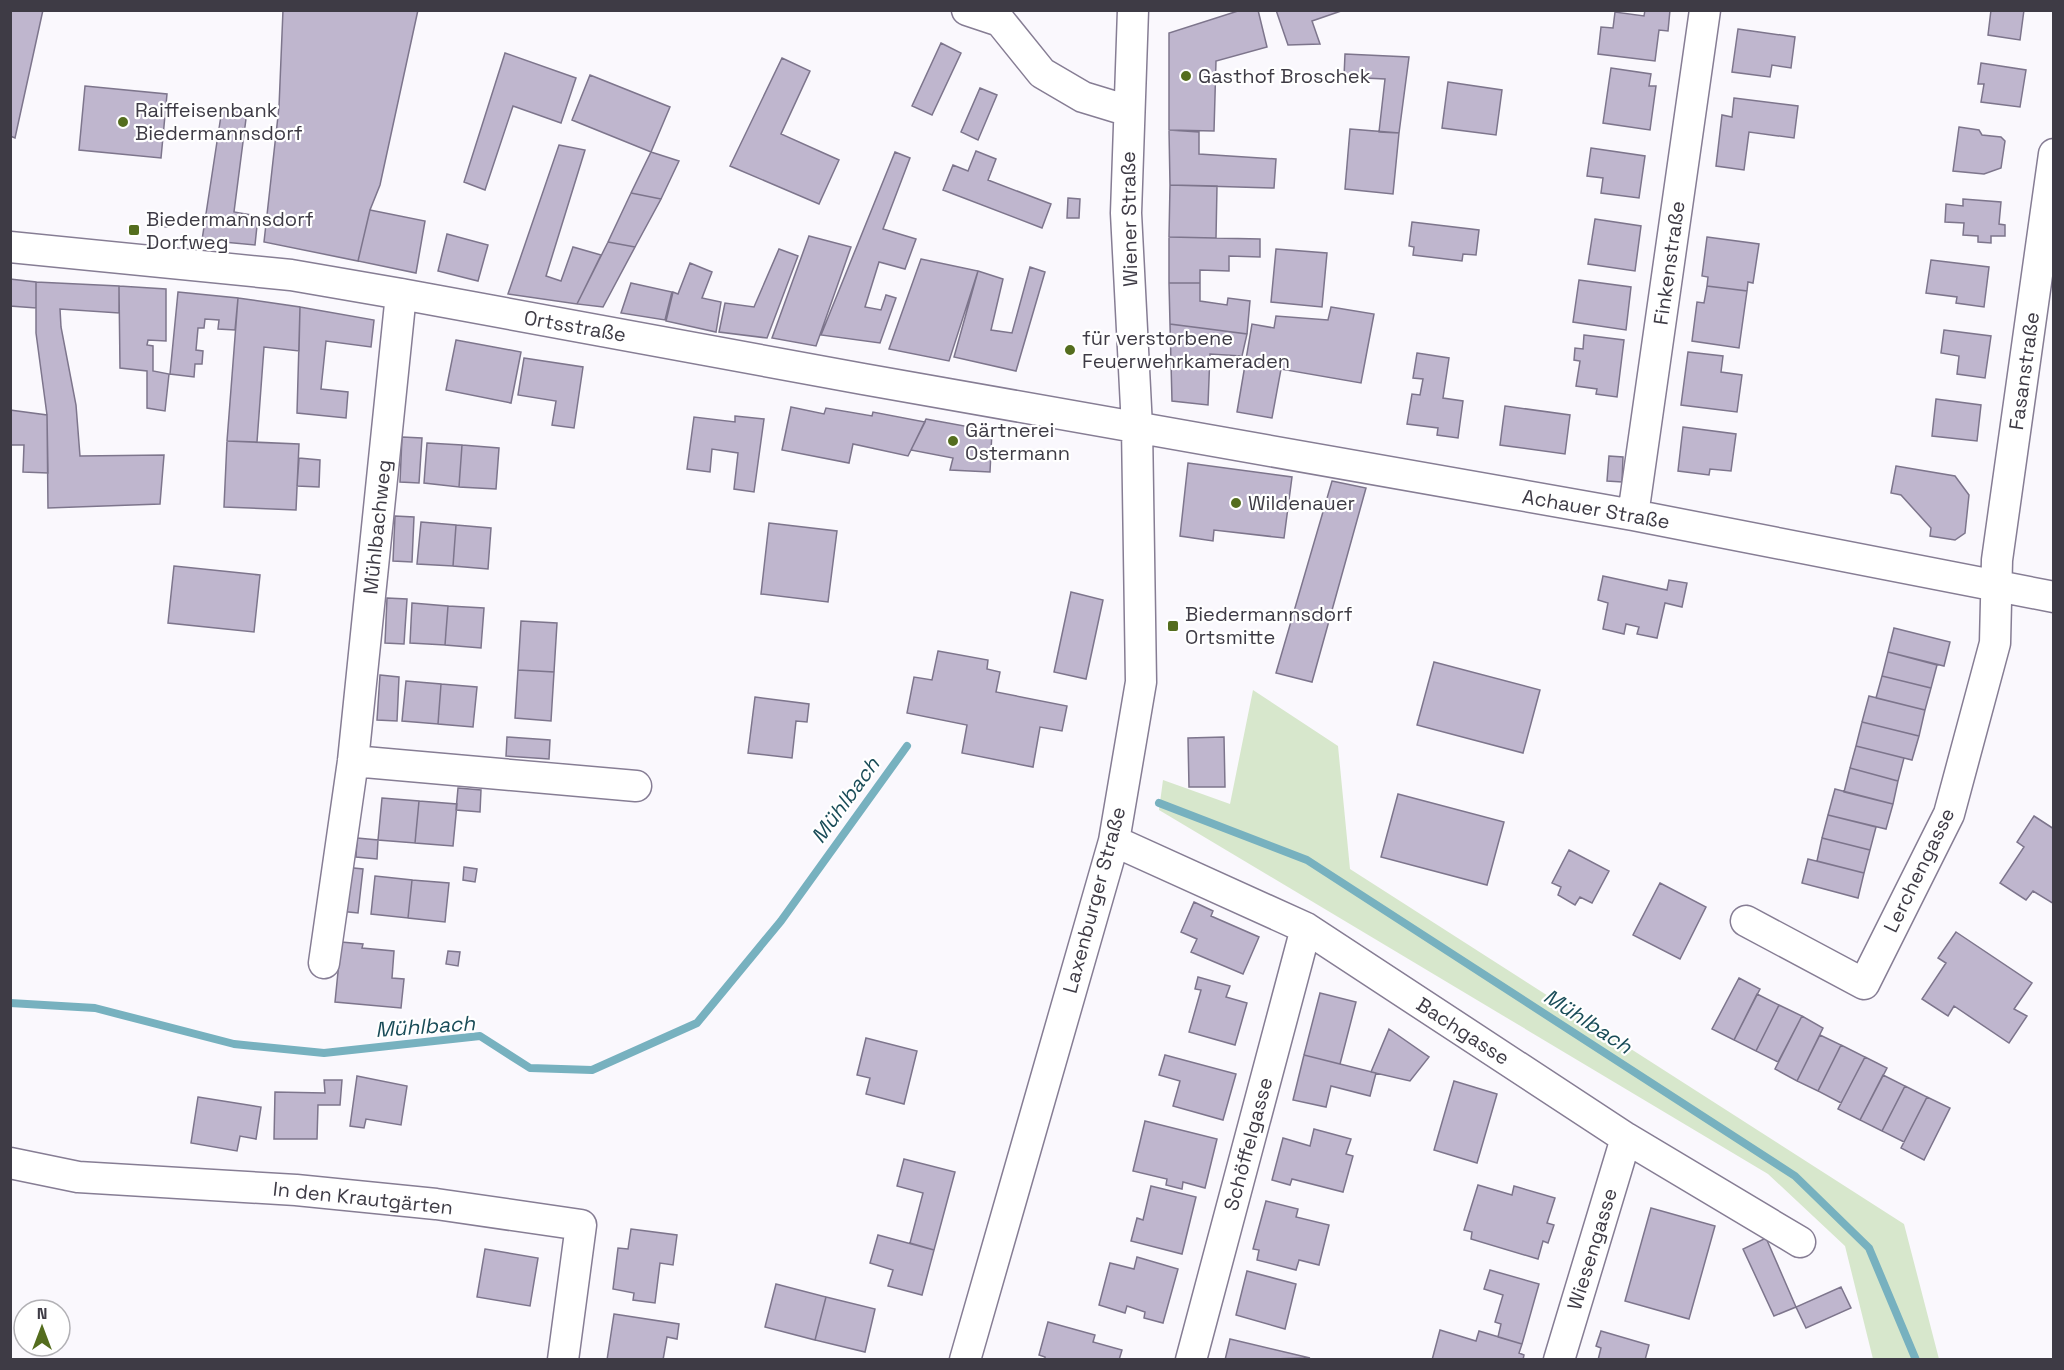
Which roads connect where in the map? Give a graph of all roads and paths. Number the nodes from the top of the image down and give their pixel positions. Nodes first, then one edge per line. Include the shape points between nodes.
1 (967, 10) edge
2 (1133, 10) edge
3 (1705, 10) edge
4 (999, 16) edge
5 (1129, 111) junction
6 (2054, 154) edge
7 (10, 247) edge
8 (401, 294) junction
9 (1137, 427) junction
10 (1633, 515) junction
11 (1996, 587) junction
12 (2054, 597) edge
13 (353, 761) junction
14 (636, 786) dead end
15 (1114, 842) junction
16 (1746, 921) dead end
17 (1306, 928) junction
18 (324, 963) dead end
19 (1626, 1138) junction
20 (10, 1163) edge
21 (1800, 1242) dead end
22 (563, 1359) edge
23 (965, 1359) edge
24 (1191, 1359) edge
25 (1559, 1359) edge

1 - 4 street
2 - 5 street, Wiener Straße
3 - 10 street, Finkenstraße
4 - 5 street via 1042,73 1083,97
5 - 9 street, Wiener Straße via 1126,213
6 - 11 street, Fasanstraße
7 - 8 street, Ortsstraße via 291,275
8 - 9 street, Ortsstraße
8 - 13 street, Mühlbachweg
9 - 10 street, Achauer Straße
9 - 15 street, Laxenburger Straße via 1142,682
10 - 11 street, Achauer Straße
11 - 12 street, Achauer Straße
11 - 16 street, Lerchengasse via 1995,643 1949,814 1864,984
13 - 14 street
13 - 18 street, Mühlbachweg
15 - 17 street, Bachgasse
15 - 23 street, Laxenburger Straße
17 - 19 street, Bachgasse
17 - 24 street, Schöffelgasse
19 - 21 street, Bachgasse
19 - 25 street, Wiesengasse
20 - 22 street, In den Krautgärten via 78,1177 296,1190 436,1204 581,1225

